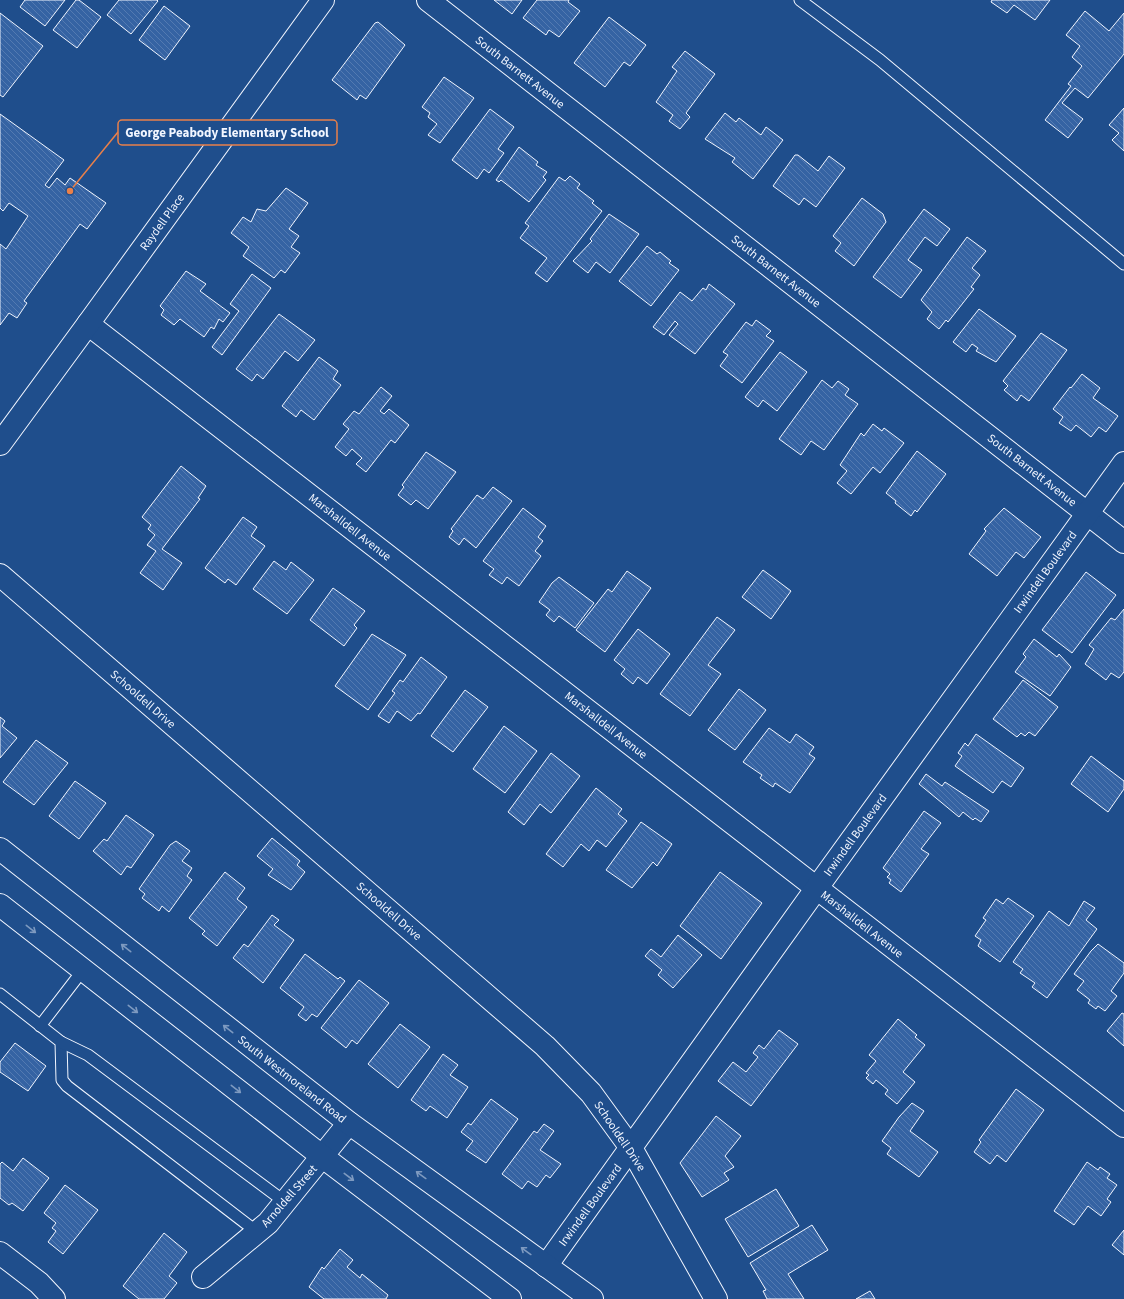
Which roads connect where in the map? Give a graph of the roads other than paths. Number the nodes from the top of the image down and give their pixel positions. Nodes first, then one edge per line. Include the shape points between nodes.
1 (323, 0) edge
2 (428, 0) edge
3 (800, 0) edge
4 (1124, 264) edge
5 (88, 324) junction
6 (0, 444) edge
7 (1124, 463) edge
8 (1087, 513) junction
9 (1124, 542) edge
10 (0, 575) edge
11 (0, 849) edge
12 (816, 889) junction
13 (0, 905) edge
14 (83, 970) junction
15 (0, 994) edge
16 (40, 1026) junction
17 (61, 1042) junction
18 (349, 1124) junction
19 (1124, 1126) edge
20 (631, 1148) junction
21 (322, 1157) junction
22 (285, 1202) junction
23 (256, 1232) junction
24 (0, 1254) edge
25 (546, 1266) junction
26 (202, 1277) dead end
27 (54, 1299) edge
28 (510, 1299) edge
29 (592, 1299) edge
30 (716, 1299) edge

1 - 5 street, Raydell Place
2 - 8 street, South Barnett Avenue
3 - 4 lane via 880,60
5 - 6 street, Raydell Place
5 - 12 street, Marshalldell Avenue
7 - 8 street, Irwindell Boulevard
8 - 9 street, South Barnett Avenue
8 - 12 street, Irwindell Boulevard
10 - 20 street, Schooldell Drive via 545,1046 591,1093
18 -> 11 street, South Westmoreland Road
12 - 19 street, Marshalldell Avenue
12 - 20 street, Irwindell Boulevard
13 -> 14 street
14 - 16 lane
14 -> 21 street
15 - 16 lane
16 - 17 lane
17 - 22 lane via 88,1055
17 - 23 lane via 62,1080 67,1086
18 - 21 street, Arnoldell Street
25 -> 18 street, South Westmoreland Road
20 - 25 street, Irwindell Boulevard
20 - 30 street, Schooldell Drive
21 - 22 street, Arnoldell Street
21 -> 28 street
22 - 23 street, Arnoldell Street via 268,1223
23 - 26 street, Arnoldell Street
24 - 27 street via 39,1283
25 - 29 street, South Westmoreland Road

